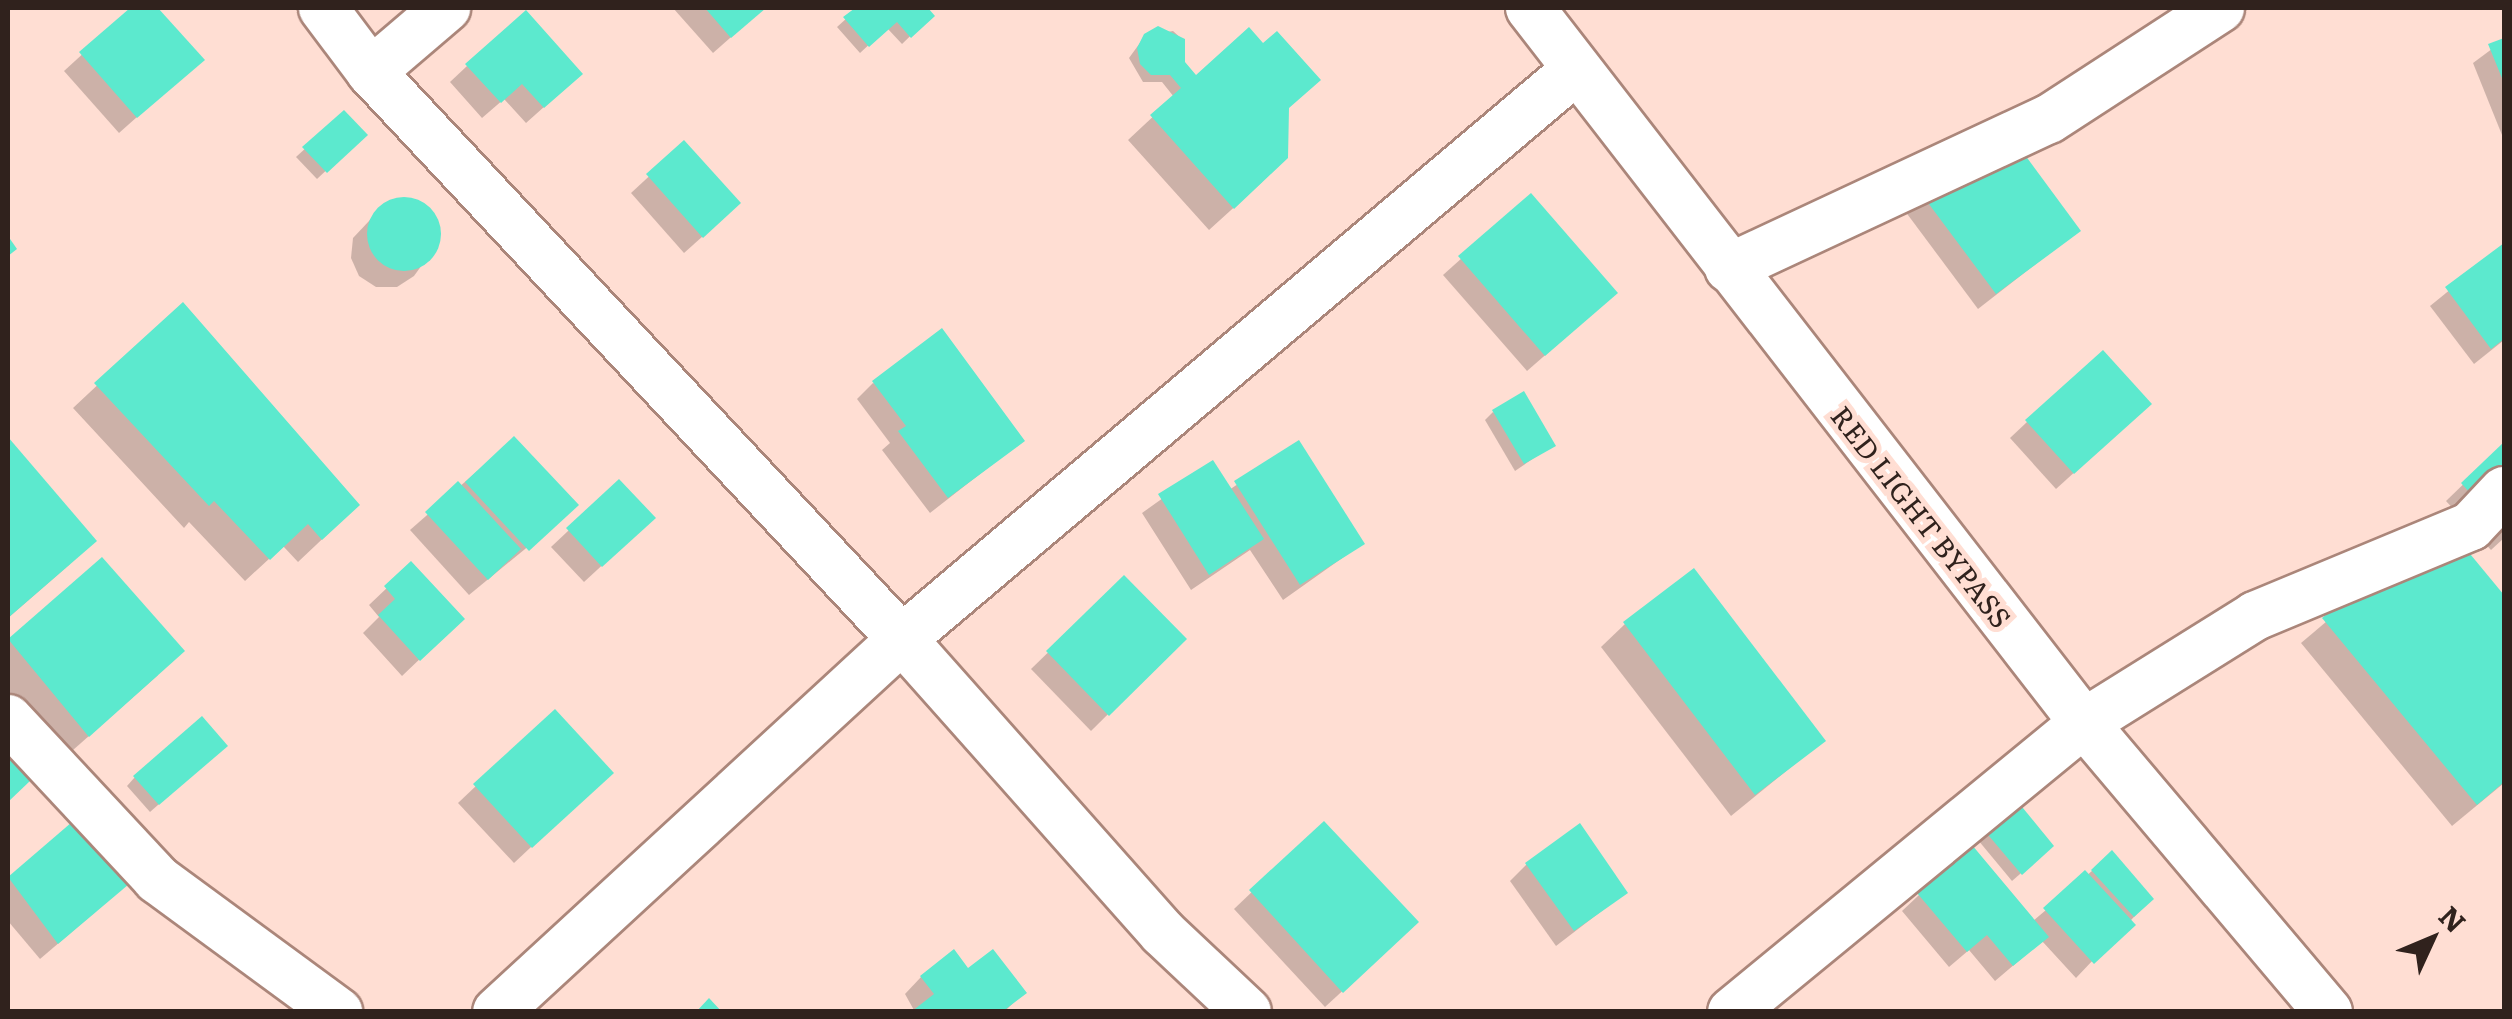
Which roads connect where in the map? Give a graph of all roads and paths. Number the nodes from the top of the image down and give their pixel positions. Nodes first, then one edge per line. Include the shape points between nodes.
1 (323, 8) edge
2 (446, 8) edge
3 (1530, 8) edge
4 (2220, 8) edge
5 (1577, 69) junction
6 (371, 72) junction
7 (1729, 268) junction
8 (2504, 490) edge
9 (902, 639) junction
10 (8, 719) edge
11 (2084, 724) junction
12 (338, 1012) edge
13 (498, 1012) edge
14 (1247, 1012) edge
15 (1732, 1012) edge
16 (2328, 1012) edge

1 - 6 street
2 - 6 street
3 - 5 street, RED LIGHT BYPASS
4 - 7 street via 2049,119
5 - 7 street, RED LIGHT BYPASS
5 - 9 street
6 - 9 street
7 - 11 street, RED LIGHT BYPASS
8 - 11 street via 2471,526 2254,616
9 - 13 street
9 - 14 street via 1163,933
10 - 12 street via 157,878
11 - 15 street
11 - 16 street, RED LIGHT BYPASS

